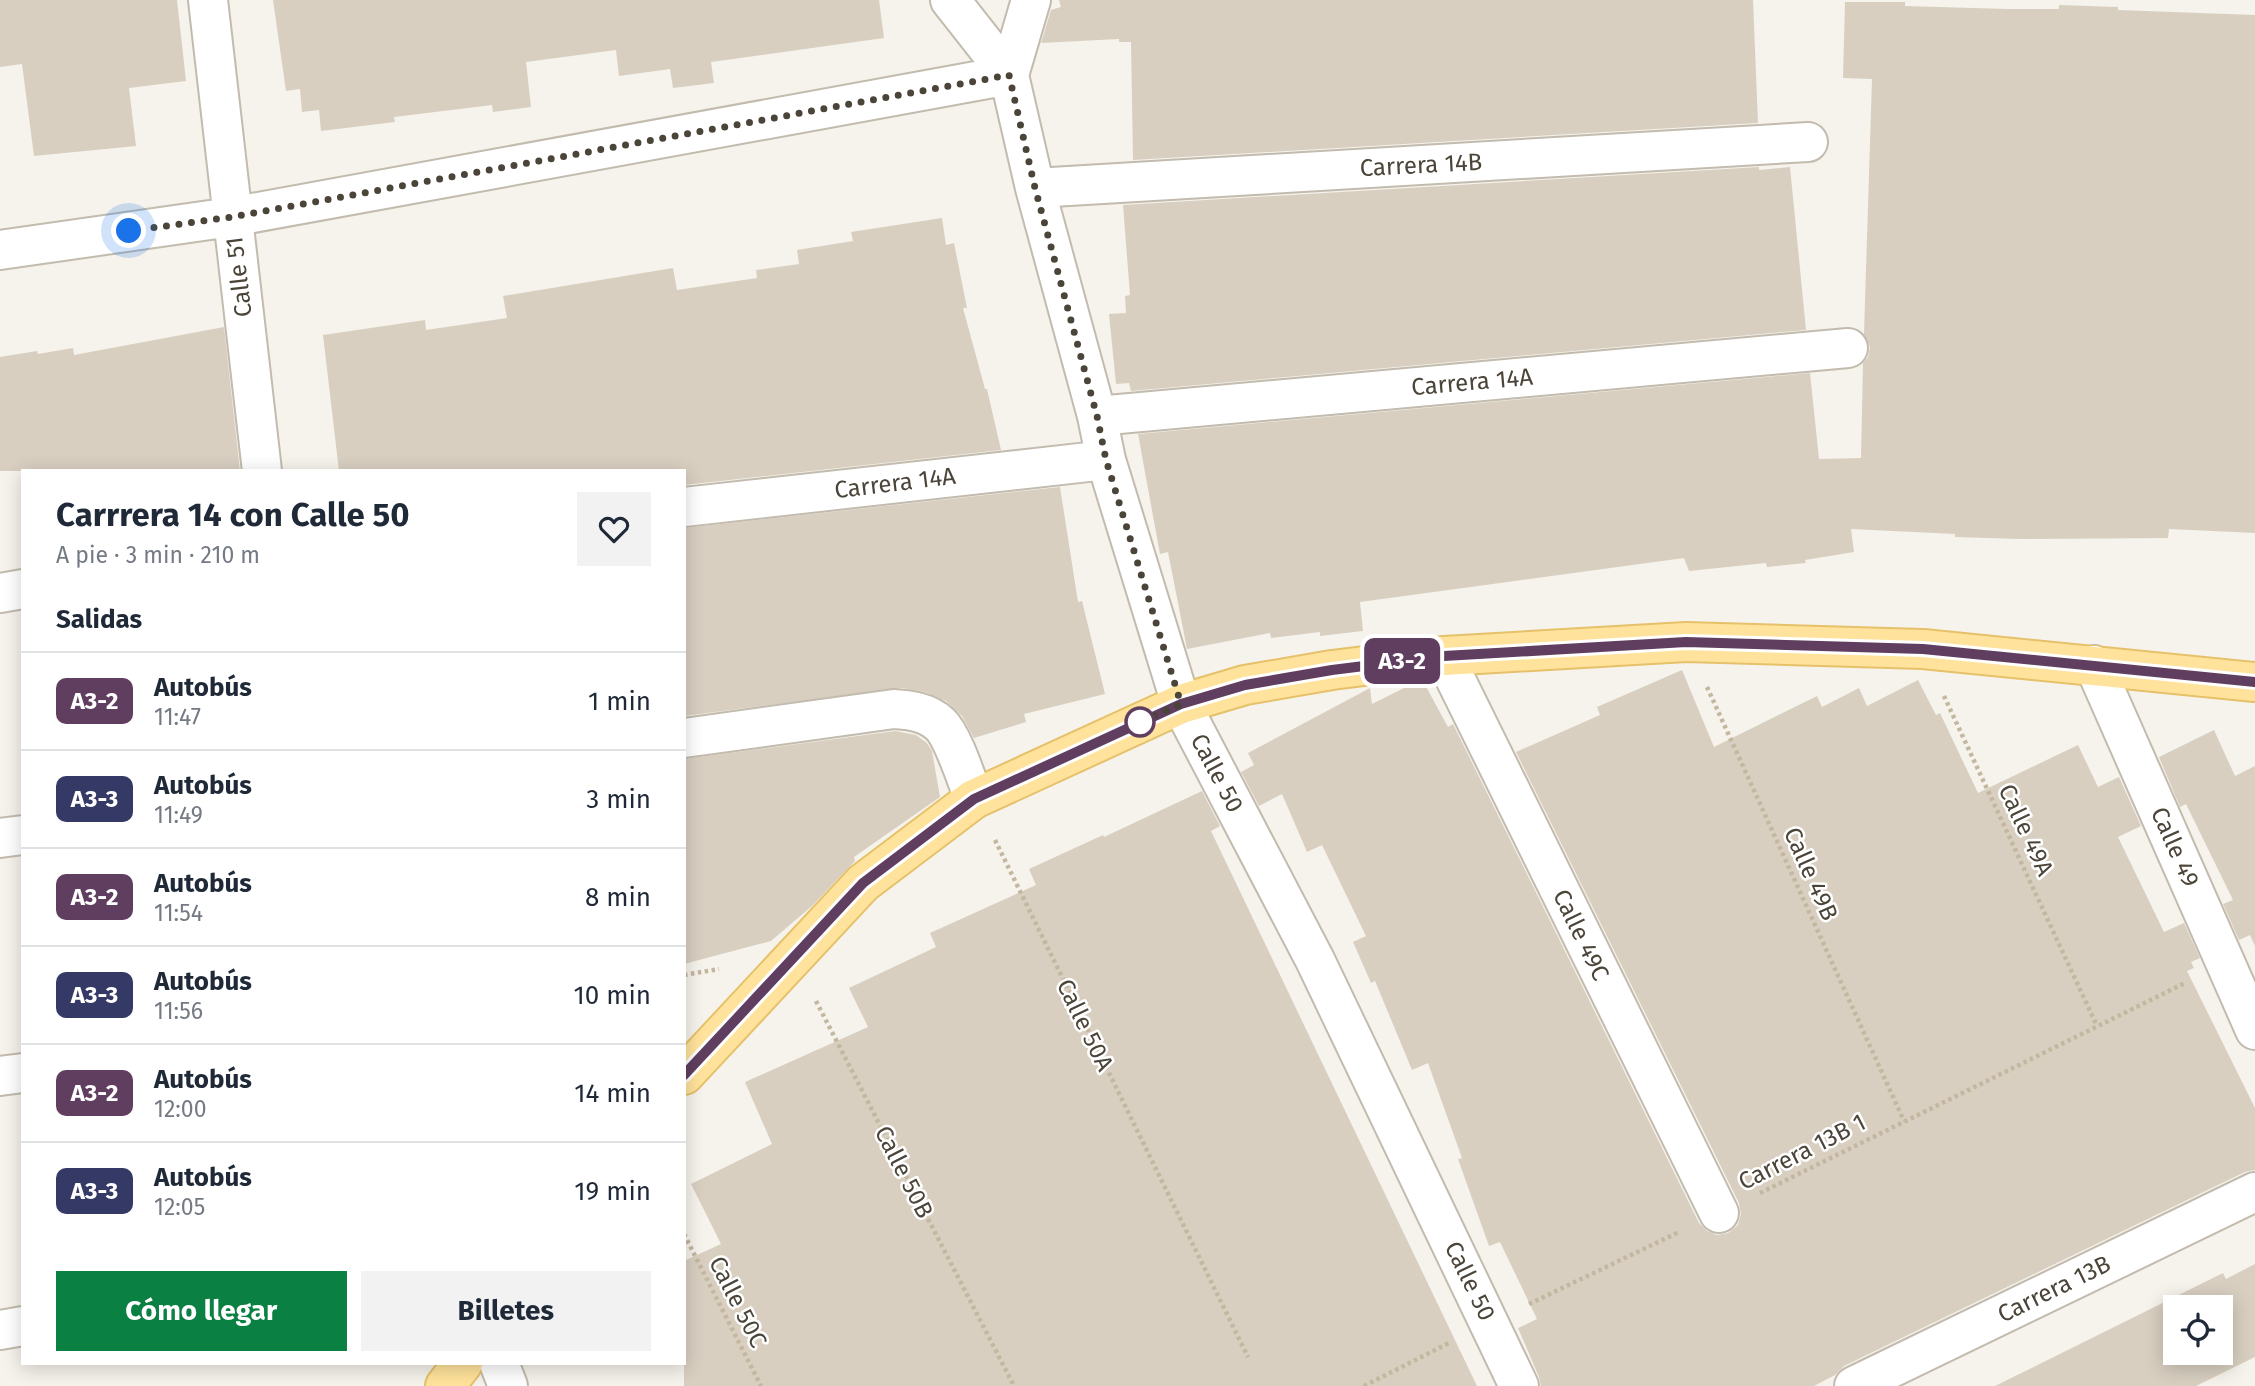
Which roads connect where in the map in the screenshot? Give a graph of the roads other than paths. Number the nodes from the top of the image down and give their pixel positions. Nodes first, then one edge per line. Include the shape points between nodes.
1 (208, 0) edge
2 (950, 0) edge
3 (1031, 0) edge
4 (1009, 75) junction
5 (1808, 142) dead end
6 (1035, 188) junction
7 (232, 217) junction
8 (0, 250) edge
9 (1848, 348) dead end
10 (1097, 416) junction
11 (1106, 460) junction
12 (262, 469) edge
13 (686, 507) edge
14 (21, 589) edge
15 (0, 593) edge
16 (1444, 656) junction
17 (2094, 665) junction
18 (2255, 682) edge
19 (1181, 704) junction
20 (686, 738) edge
21 (974, 799) junction
22 (21, 835) edge
23 (0, 838) edge
24 (2255, 1030) edge
25 (21, 1073) edge
26 (686, 1073) edge
27 (0, 1076) edge
28 (2255, 1192) edge
29 (1719, 1213) road end
30 (21, 1326) edge
31 (0, 1330) edge
32 (461, 1365) edge
33 (500, 1365) edge
34 (445, 1386) edge
35 (508, 1386) edge
36 (1519, 1386) edge
37 (1854, 1386) edge

1 - 7 street, Calle 51
2 - 4 street
3 - 4 street, Calle 50
4 - 6 street, Calle 50
4 - 7 street
5 - 6 street, Carrera 14B
6 - 10 street, Calle 50
7 - 8 street
7 - 12 street, Calle 51
9 - 10 street, Carrera 14A
10 - 11 street, Calle 50
11 - 13 street, Carrera 14A
11 - 19 street, Calle 50
14 - 15 street
16 - 17 main road via 1686,642 1923,649
16 - 19 main road via 1245,685
16 - 29 street, Calle 49C
17 - 18 main road
17 - 24 street, Calle 49
19 - 21 main road
19 - 36 street, Calle 50 via 1315,960
20 - 21 street via 894,709 923,713 942,724
21 - 26 main road via 863,883
22 - 23 street
25 - 27 street
28 - 37 street, Carrera 13B
30 - 31 street
32 - 34 main road
33 - 35 street

